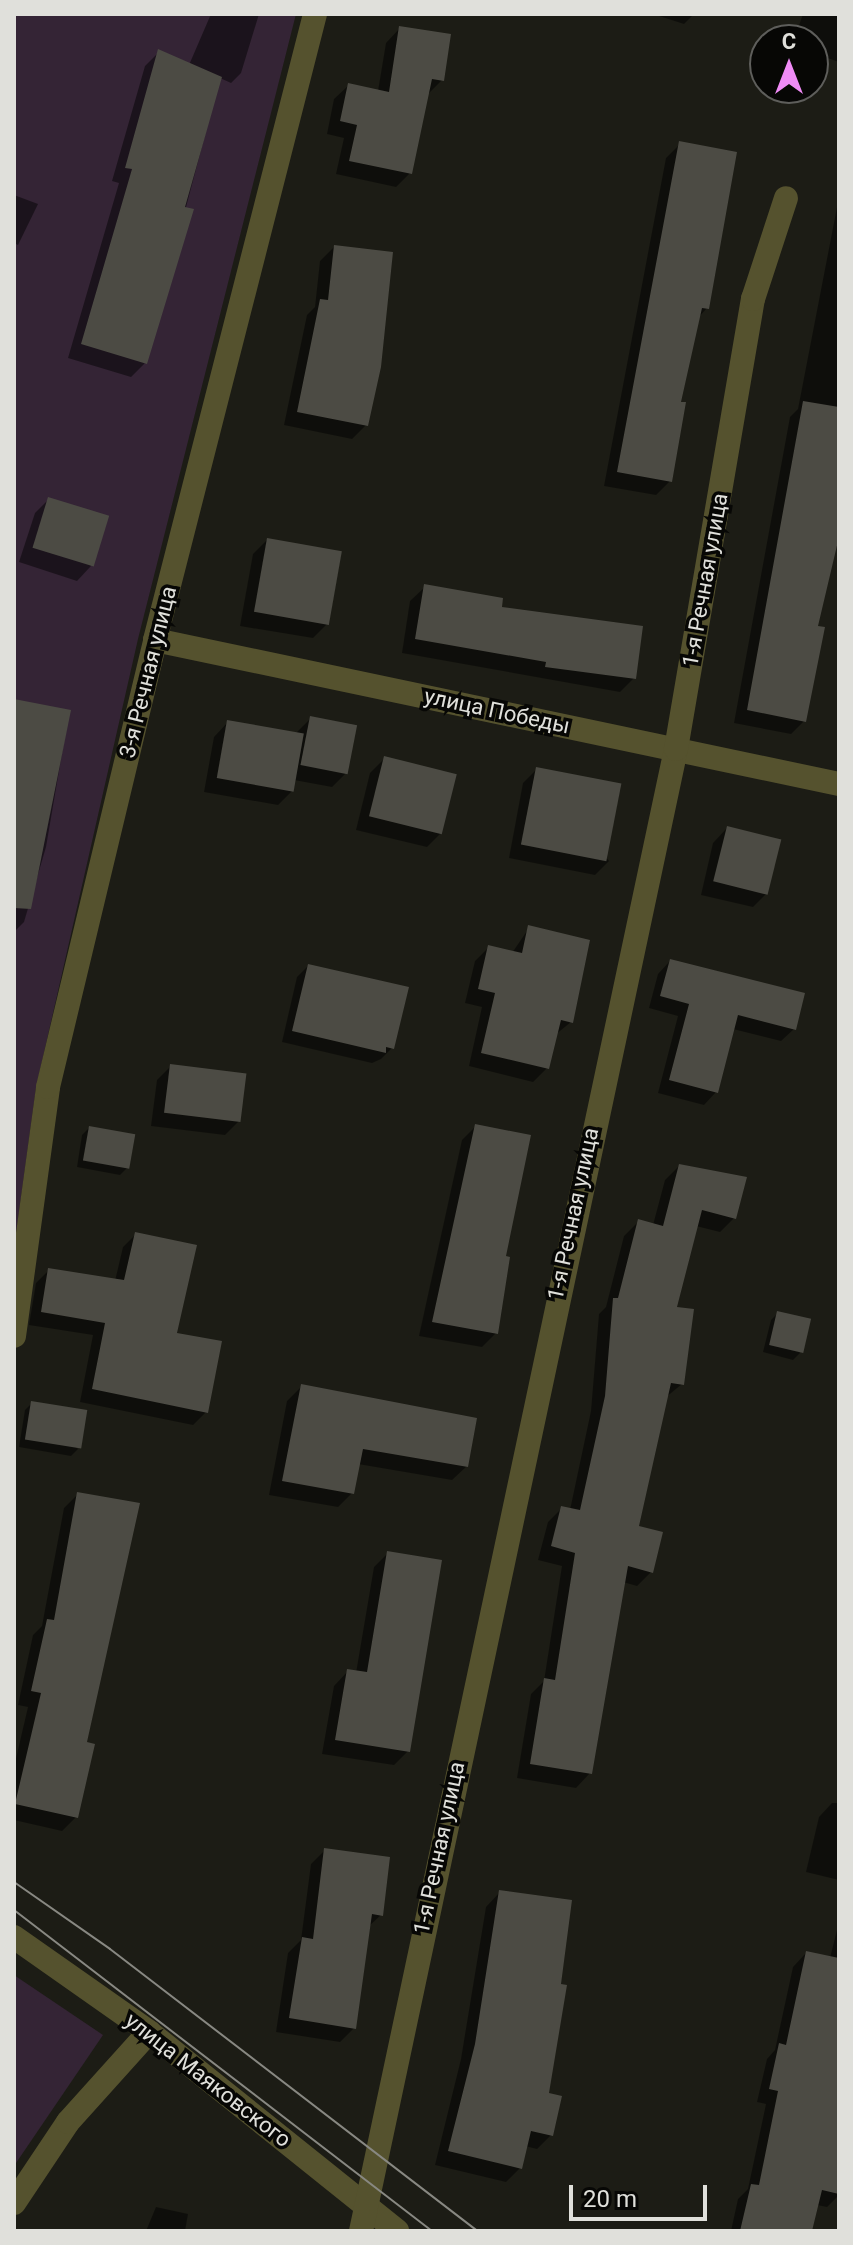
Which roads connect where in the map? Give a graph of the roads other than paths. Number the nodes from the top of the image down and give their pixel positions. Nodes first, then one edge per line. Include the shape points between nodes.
1 (315, 14) edge
2 (786, 198) dead end
3 (155, 640) junction
4 (676, 749) junction
5 (839, 784) edge
6 (14, 1336) edge
7 (14, 1937) edge
8 (149, 2032) junction
9 (14, 2203) edge
10 (366, 2207) junction
11 (361, 2231) edge
12 (397, 2231) edge

1 - 3 street, 3-я Речная улица
2 - 4 street, 1-я Речная улица via 753,299
3 - 4 street, улица Победы
3 - 6 street, 3-я Речная улица via 48,1087
4 - 5 street, улица Победы
4 - 10 street, 1-я Речная улица via 619,996
7 - 8 street, улица Маяковского
8 - 9 street via 68,2122
8 - 10 street, улица Маяковского
10 - 11 street, 1-я Речная улица
10 - 12 street, улица Маяковского

